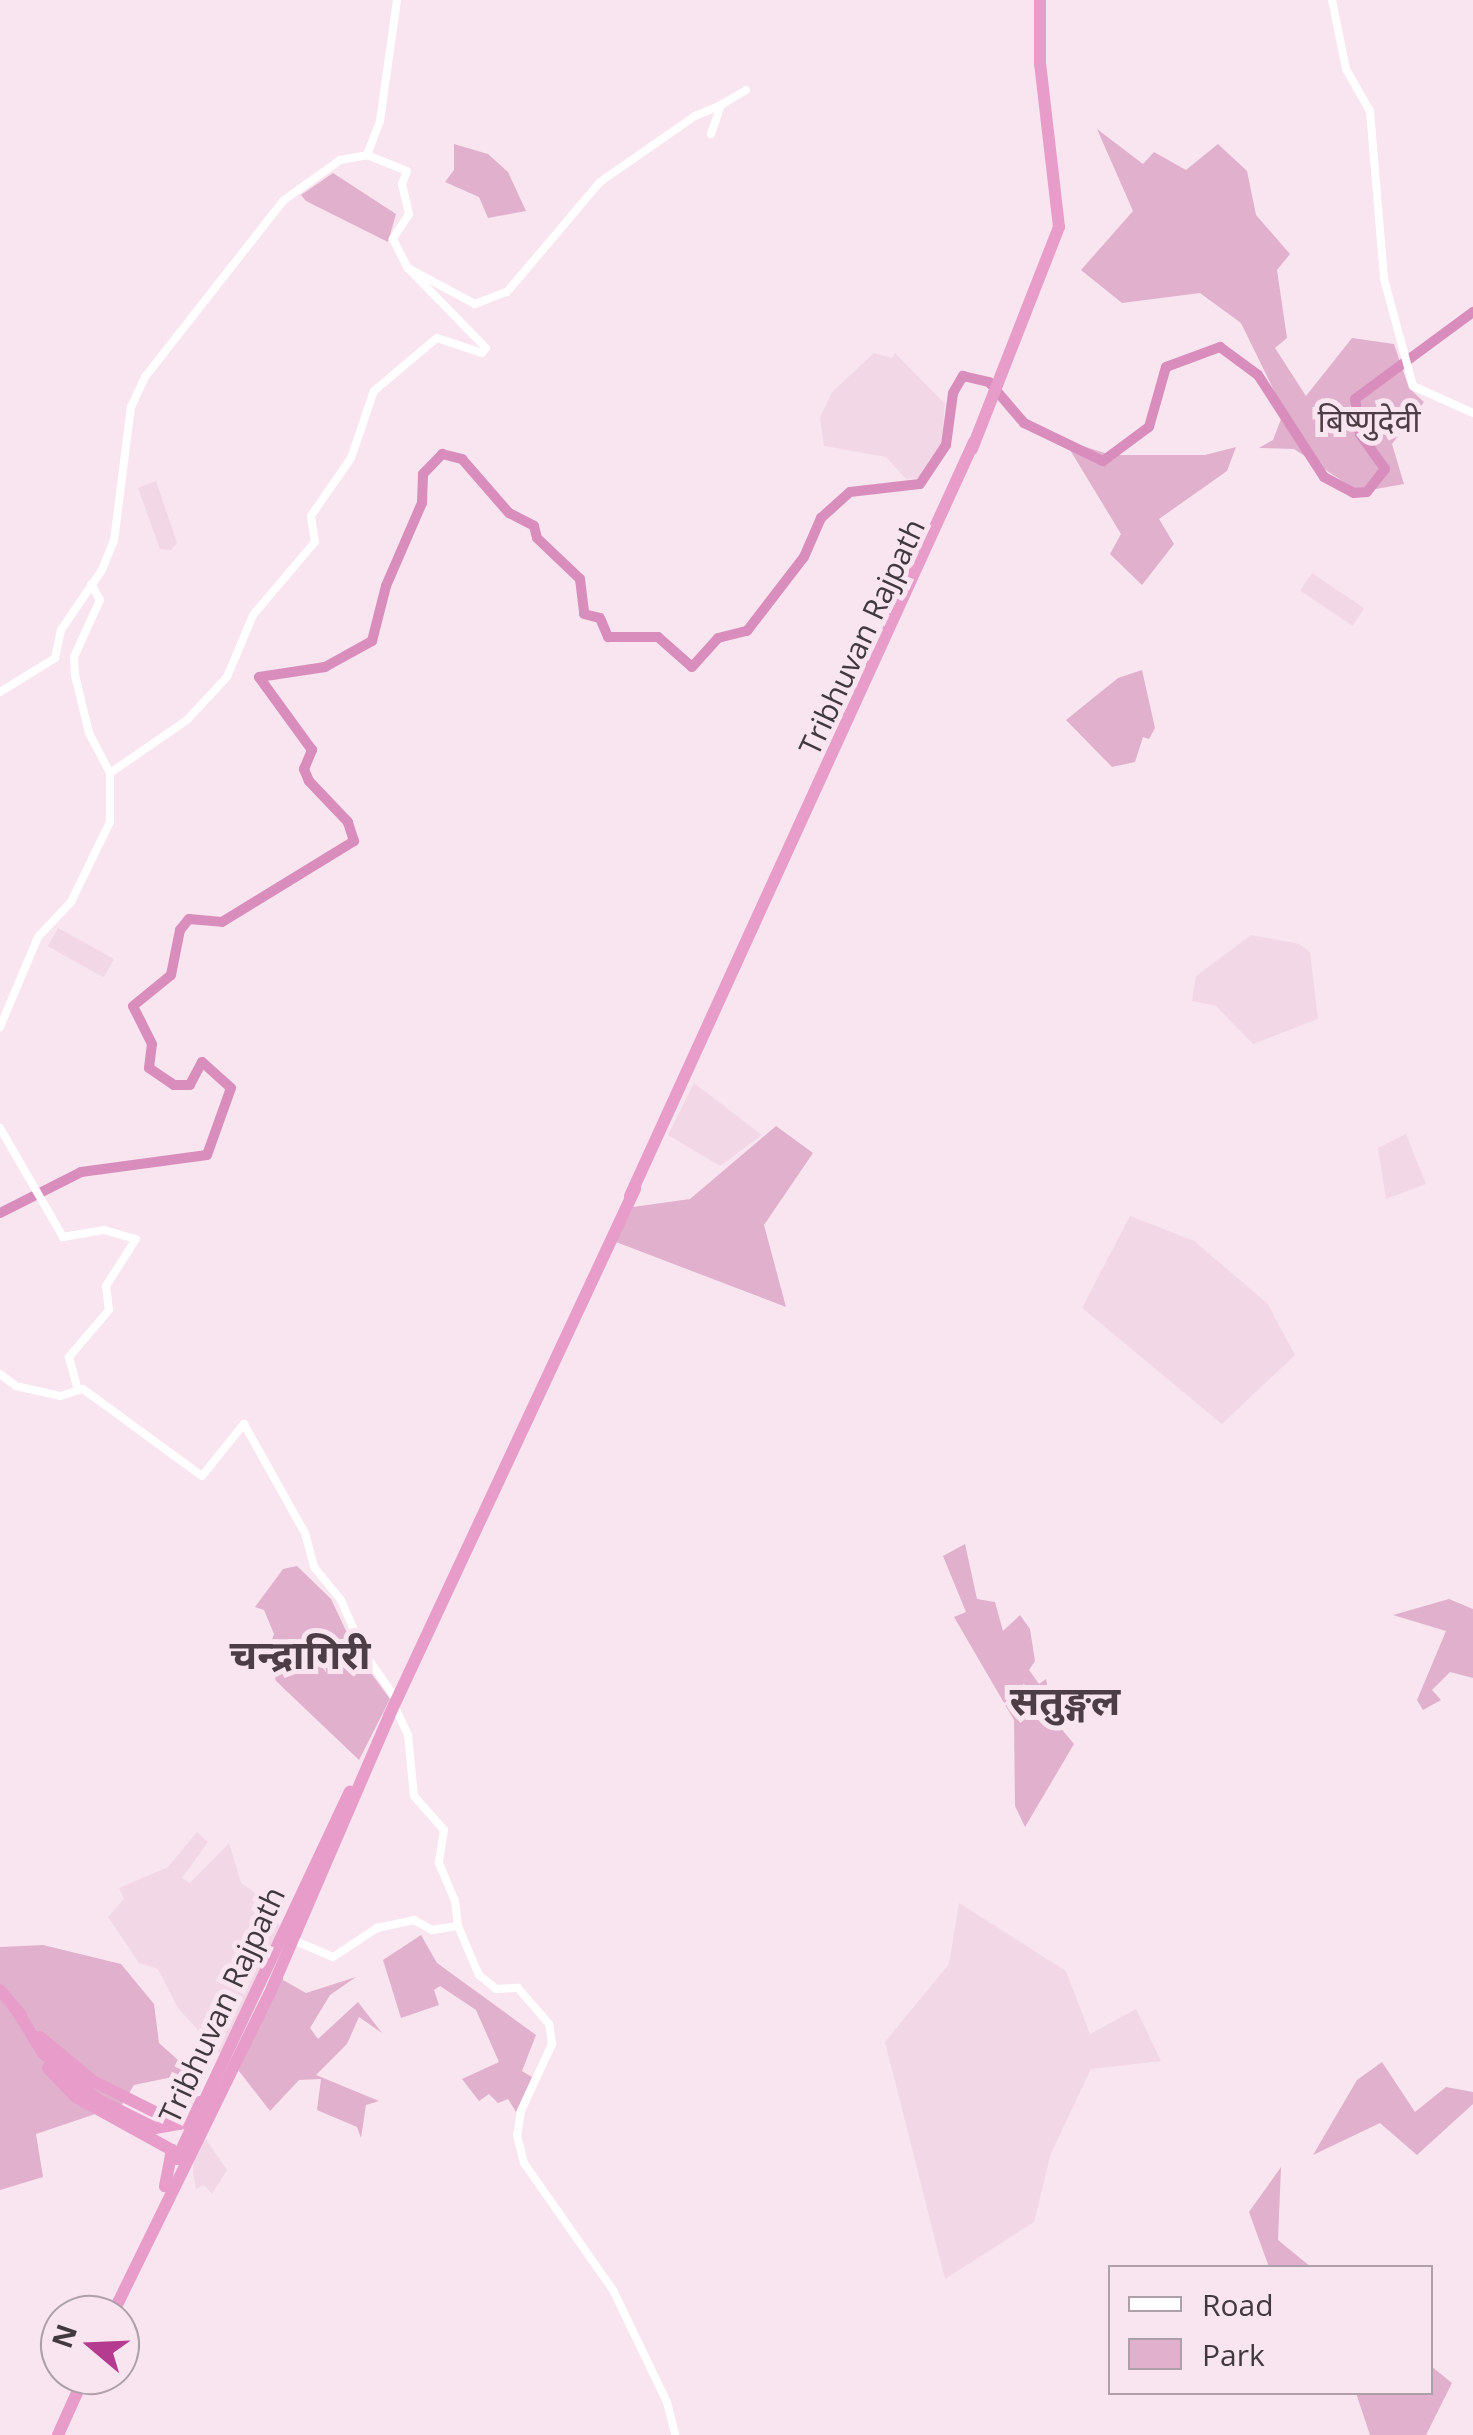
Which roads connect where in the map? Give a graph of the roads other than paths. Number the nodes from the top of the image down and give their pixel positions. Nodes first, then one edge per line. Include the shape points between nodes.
1 (398, 0) edge
2 (1040, 0) edge
3 (1332, 0) edge
4 (746, 90) dead end
5 (721, 105) junction
6 (711, 134) dead end
7 (367, 155) junction
8 (408, 268) junction
9 (1473, 414) edge
10 (92, 584) junction
11 (0, 692) edge
12 (110, 774) junction
13 (0, 1027) edge
14 (0, 1128) edge
15 (0, 1374) edge
16 (78, 1390) junction
17 (393, 1708) junction
18 (380, 1744) junction
19 (458, 1926) junction
20 (293, 1940) junction
21 (0, 1990) edge
22 (16, 2009) junction
23 (210, 2090) junction
24 (165, 2186) junction
25 (114, 2295) edge
26 (122, 2295) edge
27 (70, 2395) edge
28 (76, 2395) edge
29 (55, 2435) edge
30 (675, 2435) edge

1 - 7 street via 380,122
2 - 17 highway, Tribhuvan Rajpath via 1040,64 1059,228 974,442
3 - 9 street via 1346,69 1370,111 1374,207 1413,386 1426,398 1453,400
4 - 5 street
5 - 6 street
5 - 8 street via 590,191 572,222 492,300 475,304
7 - 8 street via 407,171 408,214 393,239
7 - 10 street via 340,160 284,200 136,391 118,468 114,541
8 - 12 street via 486,348 482,353 438,338 374,391 352,458 311,516 316,542 253,615 227,677 187,720
10 - 11 street via 62,630 55,658
10 - 12 street via 100,600 74,657 75,674 89,732
12 - 13 street via 106,839 71,902 38,937
14 - 16 street via 64,1237 104,1230 136,1238 106,1286 109,1310 69,1357
15 - 16 street via 12,1384 60,1396
16 - 17 street via 202,1476 244,1424
17 - 18 highway, Tribhuvan Rajpath
17 - 19 street via 408,1735 414,1796 444,1830 439,1863 456,1900
17 - 23 highway, Tribhuvan Rajpath
18 - 20 highway, Tribhuvan Rajpath
18 - 22 highway via 200,2119 186,2127 154,2128 97,2099 43,2053
19 - 20 street via 432,1930 414,1920 377,1928 333,1957
19 - 30 street via 479,1975 496,1989 518,1988 552,2028 552,2044 520,2111 519,2147 543,2197 613,2290 667,2402
20 - 26 highway, Tribhuvan Rajpath
21 - 22 highway
22 - 23 highway via 71,2066 159,2114 186,2115
22 - 24 highway via 30,2045 63,2086 172,2150
23 - 24 highway, Tribhuvan Rajpath
24 - 25 highway, Tribhuvan Rajpath
27 - 29 highway
28 - 29 highway

